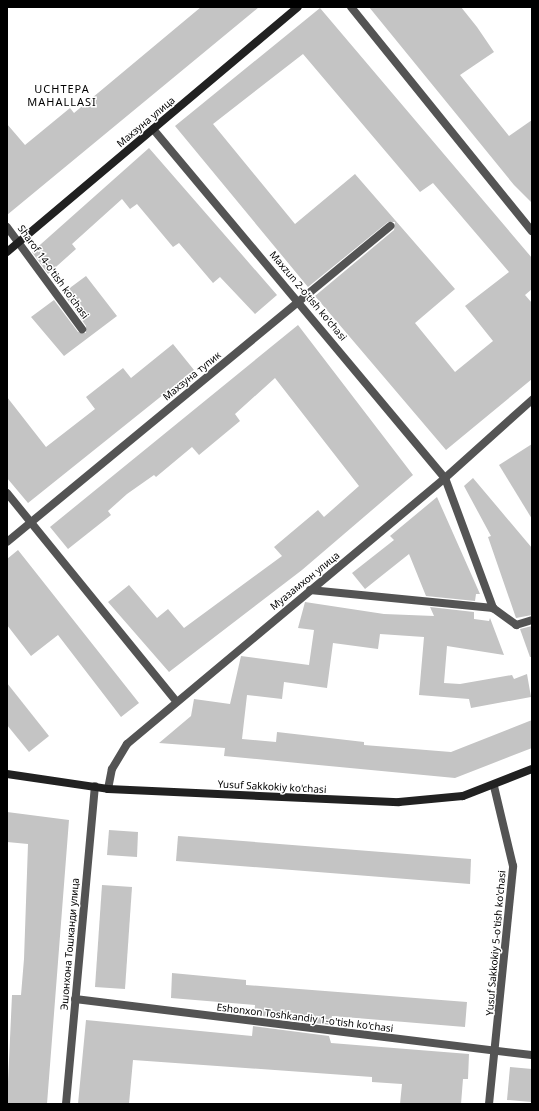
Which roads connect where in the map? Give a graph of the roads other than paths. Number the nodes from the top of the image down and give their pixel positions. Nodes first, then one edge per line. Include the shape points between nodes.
1 (298, 7) edge
2 (351, 7) edge
3 (153, 129) junction
4 (391, 226) dead end
5 (7, 227) edge
6 (532, 231) edge
7 (18, 242) junction
8 (7, 252) edge
9 (300, 301) junction
10 (82, 329) dead end
11 (532, 400) edge
12 (445, 478) junction
13 (7, 493) edge
14 (31, 522) junction
15 (7, 542) edge
16 (310, 590) junction
17 (493, 608) junction
18 (532, 620) edge
19 (175, 700) junction
20 (532, 769) edge
21 (7, 774) edge
22 (95, 786) junction
23 (494, 786) junction
24 (108, 788) junction
25 (75, 999) junction
26 (496, 1052) junction
27 (532, 1055) edge
28 (66, 1104) edge
29 (489, 1104) edge

1 - 3 main road, Махзуна улица
2 - 6 street
3 - 7 main road, Махзуна улица
3 - 9 street, Maxzun 2-o'tish ko'chasi
4 - 9 street, Махзуна тупик
5 - 7 street, Sharof 14-o'tish ko'chasi
7 - 8 main road, Махзуна улица
7 - 10 street, Sharof 14-o'tish ko'chasi
9 - 12 street, Maxzun 2-o'tish ko'chasi
9 - 14 street, Махзуна тупик
11 - 12 street, Муазамхон улица
12 - 16 street, Муазамхон улица
12 - 17 street, Maxzun 2-o'tish ko'chasi
13 - 14 street
14 - 15 street, Махзуна тупик
14 - 19 street
16 - 17 street
16 - 19 street, Муазамхон улица
17 - 18 street via 516,625
19 - 24 street, Муазамхон улица via 127,744 112,769
20 - 23 main road, Yusuf Sakkokiy ko'chasi
21 - 22 main road, Yusuf Sakkokiy ko'chasi
22 - 24 main road, Yusuf Sakkokiy ko'chasi
22 - 25 street, Эшонхона Тошканди улица
23 - 24 main road, Yusuf Sakkokiy ko'chasi via 447,799 399,802
23 - 26 street, Yusuf Sakkokiy 5-o'tish ko'chasi via 513,866
25 - 26 street, Eshonxon Toshkandiy 1-o'tish ko'chasi
25 - 28 street, Эшонхона Тошканди улица
26 - 27 street, Eshonxon Toshkandiy 1-o'tish ko'chasi
26 - 29 street, Yusuf Sakkokiy 5-o'tish ko'chasi

